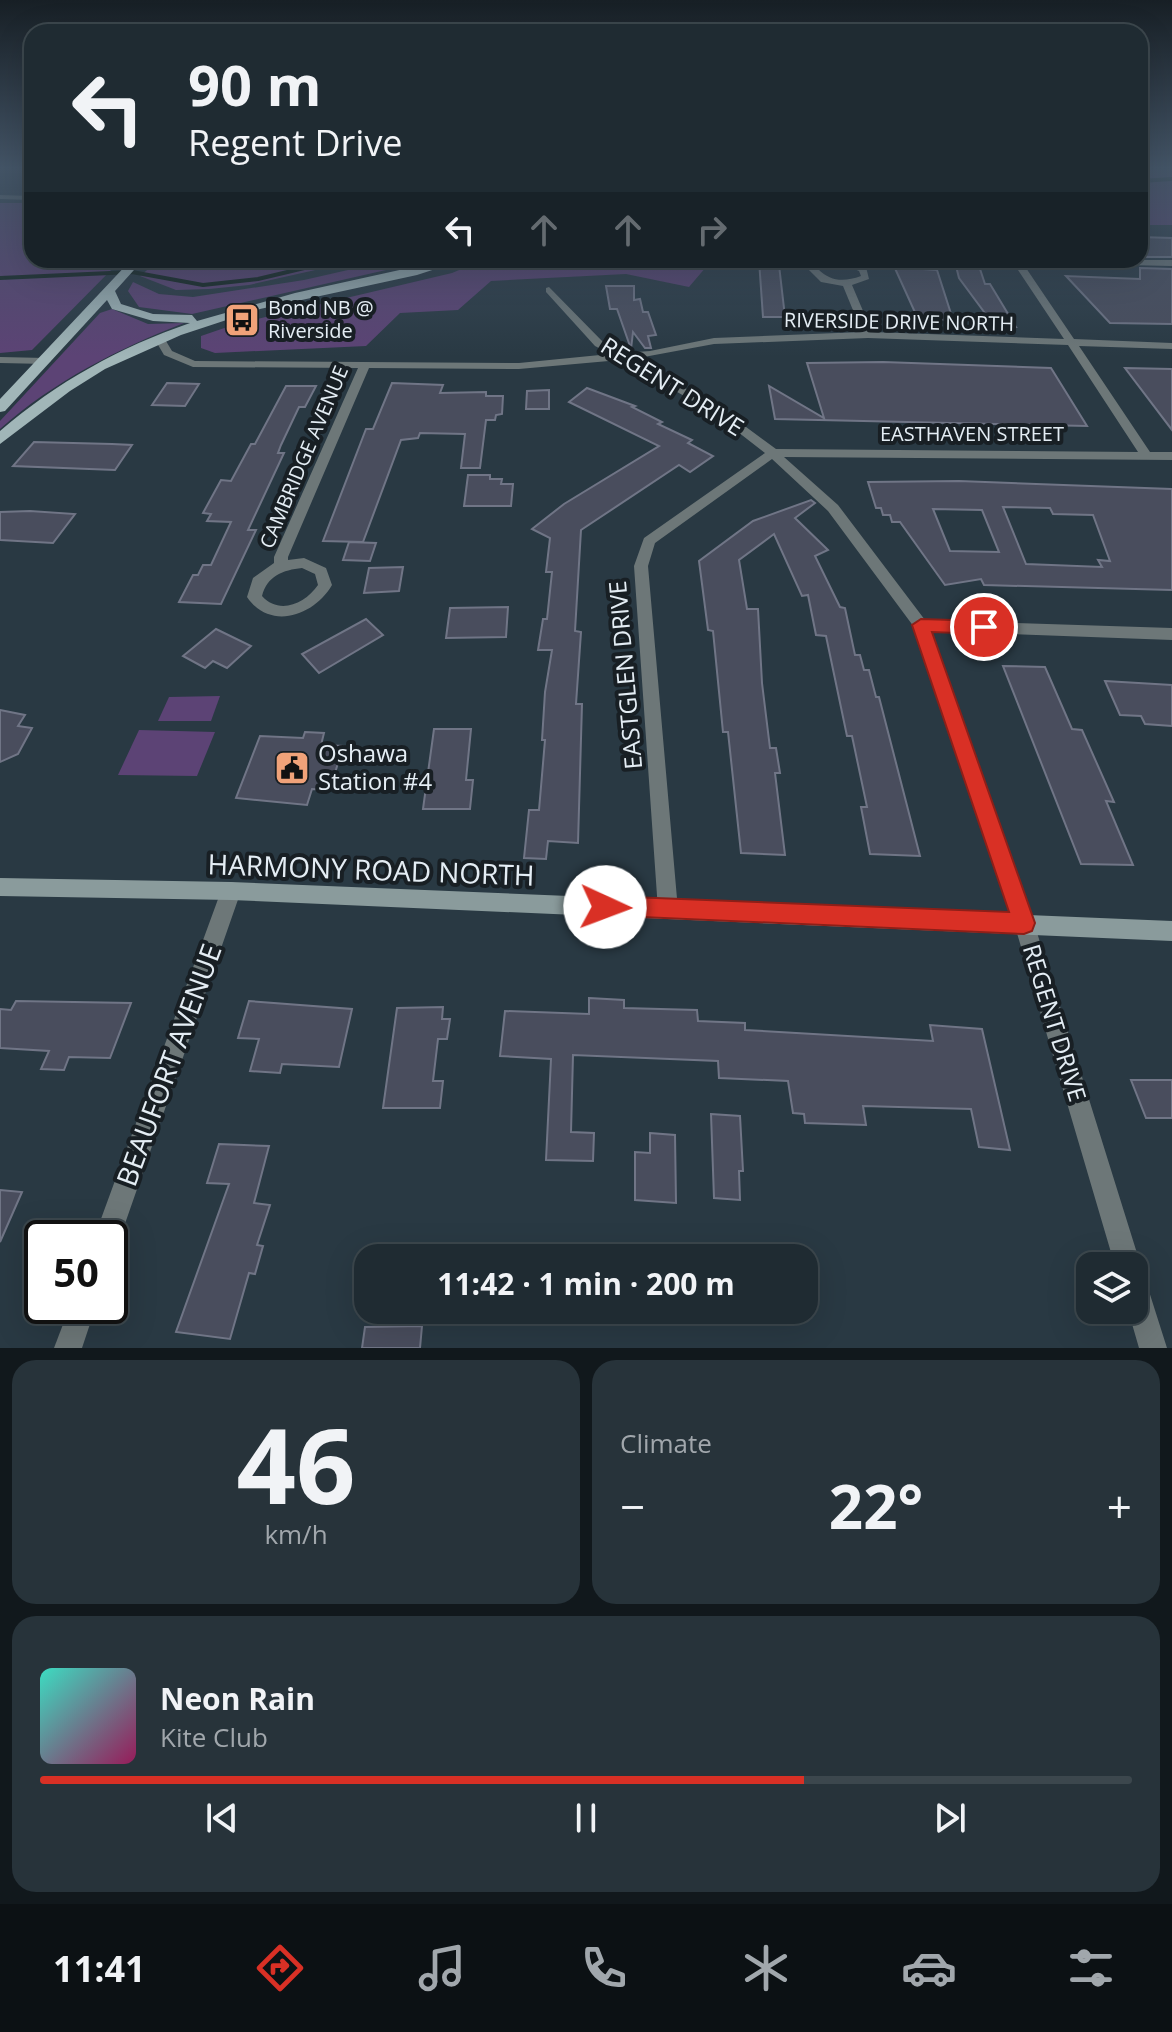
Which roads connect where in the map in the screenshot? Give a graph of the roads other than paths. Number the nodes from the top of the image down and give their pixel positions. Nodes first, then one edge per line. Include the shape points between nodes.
1 (1148, 262) edge
2 (1172, 263) edge
3 (129, 268) edge
4 (434, 268) edge
5 (814, 268) edge
6 (859, 268) edge
7 (1022, 268) edge
8 (847, 284) junction
9 (112, 286) junction
10 (549, 290) dead end
11 (227, 314) junction
12 (868, 335) junction
13 (159, 338) junction
14 (1072, 344) junction
15 (1172, 346) edge
16 (619, 356) junction
17 (0, 360) edge
18 (46, 361) junction
19 (365, 365) junction
20 (0, 408) edge
21 (0, 439) edge
22 (773, 453) junction
23 (1146, 455) junction
24 (1172, 456) edge
25 (281, 565) junction
26 (921, 625) junction
27 (1172, 634) edge
28 (0, 887) edge
29 (231, 891) junction
30 (668, 910) junction
31 (1024, 923) junction
32 (1172, 931) edge
33 (113, 1220) edge
34 (1124, 1252) edge
35 (77, 1324) edge
36 (1146, 1324) edge
37 (68, 1348) edge
38 (1153, 1348) edge

1 - 2 street
3 - 9 main road
4 - 11 main road
5 - 8 street via 824,280
6 - 8 street via 866,277
7 - 14 street
8 - 12 street
9 - 11 main road via 116,306 150,317 185,320
9 - 18 main road
10 - 16 street, REGENT DRIVE via 599,344
11 - 13 main road
12 - 14 street, RIVERSIDE DRIVE NORTH
12 - 16 street, RIVERSIDE DRIVE NORTH via 714,341
13 - 19 street, RIVERSIDE DRIVE NORTH via 168,353 193,364
13 - 21 main road via 88,374
14 - 15 street, RIVERSIDE DRIVE NORTH
14 - 23 street
16 - 19 street, RIVERSIDE DRIVE NORTH via 519,366
16 - 22 street, REGENT DRIVE via 715,409
17 - 18 street
18 - 20 main road
19 - 25 street, CAMBRIDGE AVENUE
22 - 23 street, EASTHAVEN STREET
22 - 26 street, REGENT DRIVE via 833,508
22 - 30 street, EASTGLEN DRIVE via 649,541 641,566
23 - 24 street, EASTHAVEN STREET
25 - 25 street, CAMBRIDGE AVENUE via 304,563 321,571 321,593 291,611 259,604 254,597 258,582
26 - 27 street
26 - 31 street, REGENT DRIVE
28 - 29 main road, HARMONY ROAD NORTH
29 - 30 main road, HARMONY ROAD NORTH
29 - 33 street, BEAUFORT AVENUE
30 - 31 main road, HARMONY ROAD NORTH
31 - 32 main road, HARMONY ROAD NORTH
31 - 34 street, REGENT DRIVE
35 - 37 street
36 - 38 street

